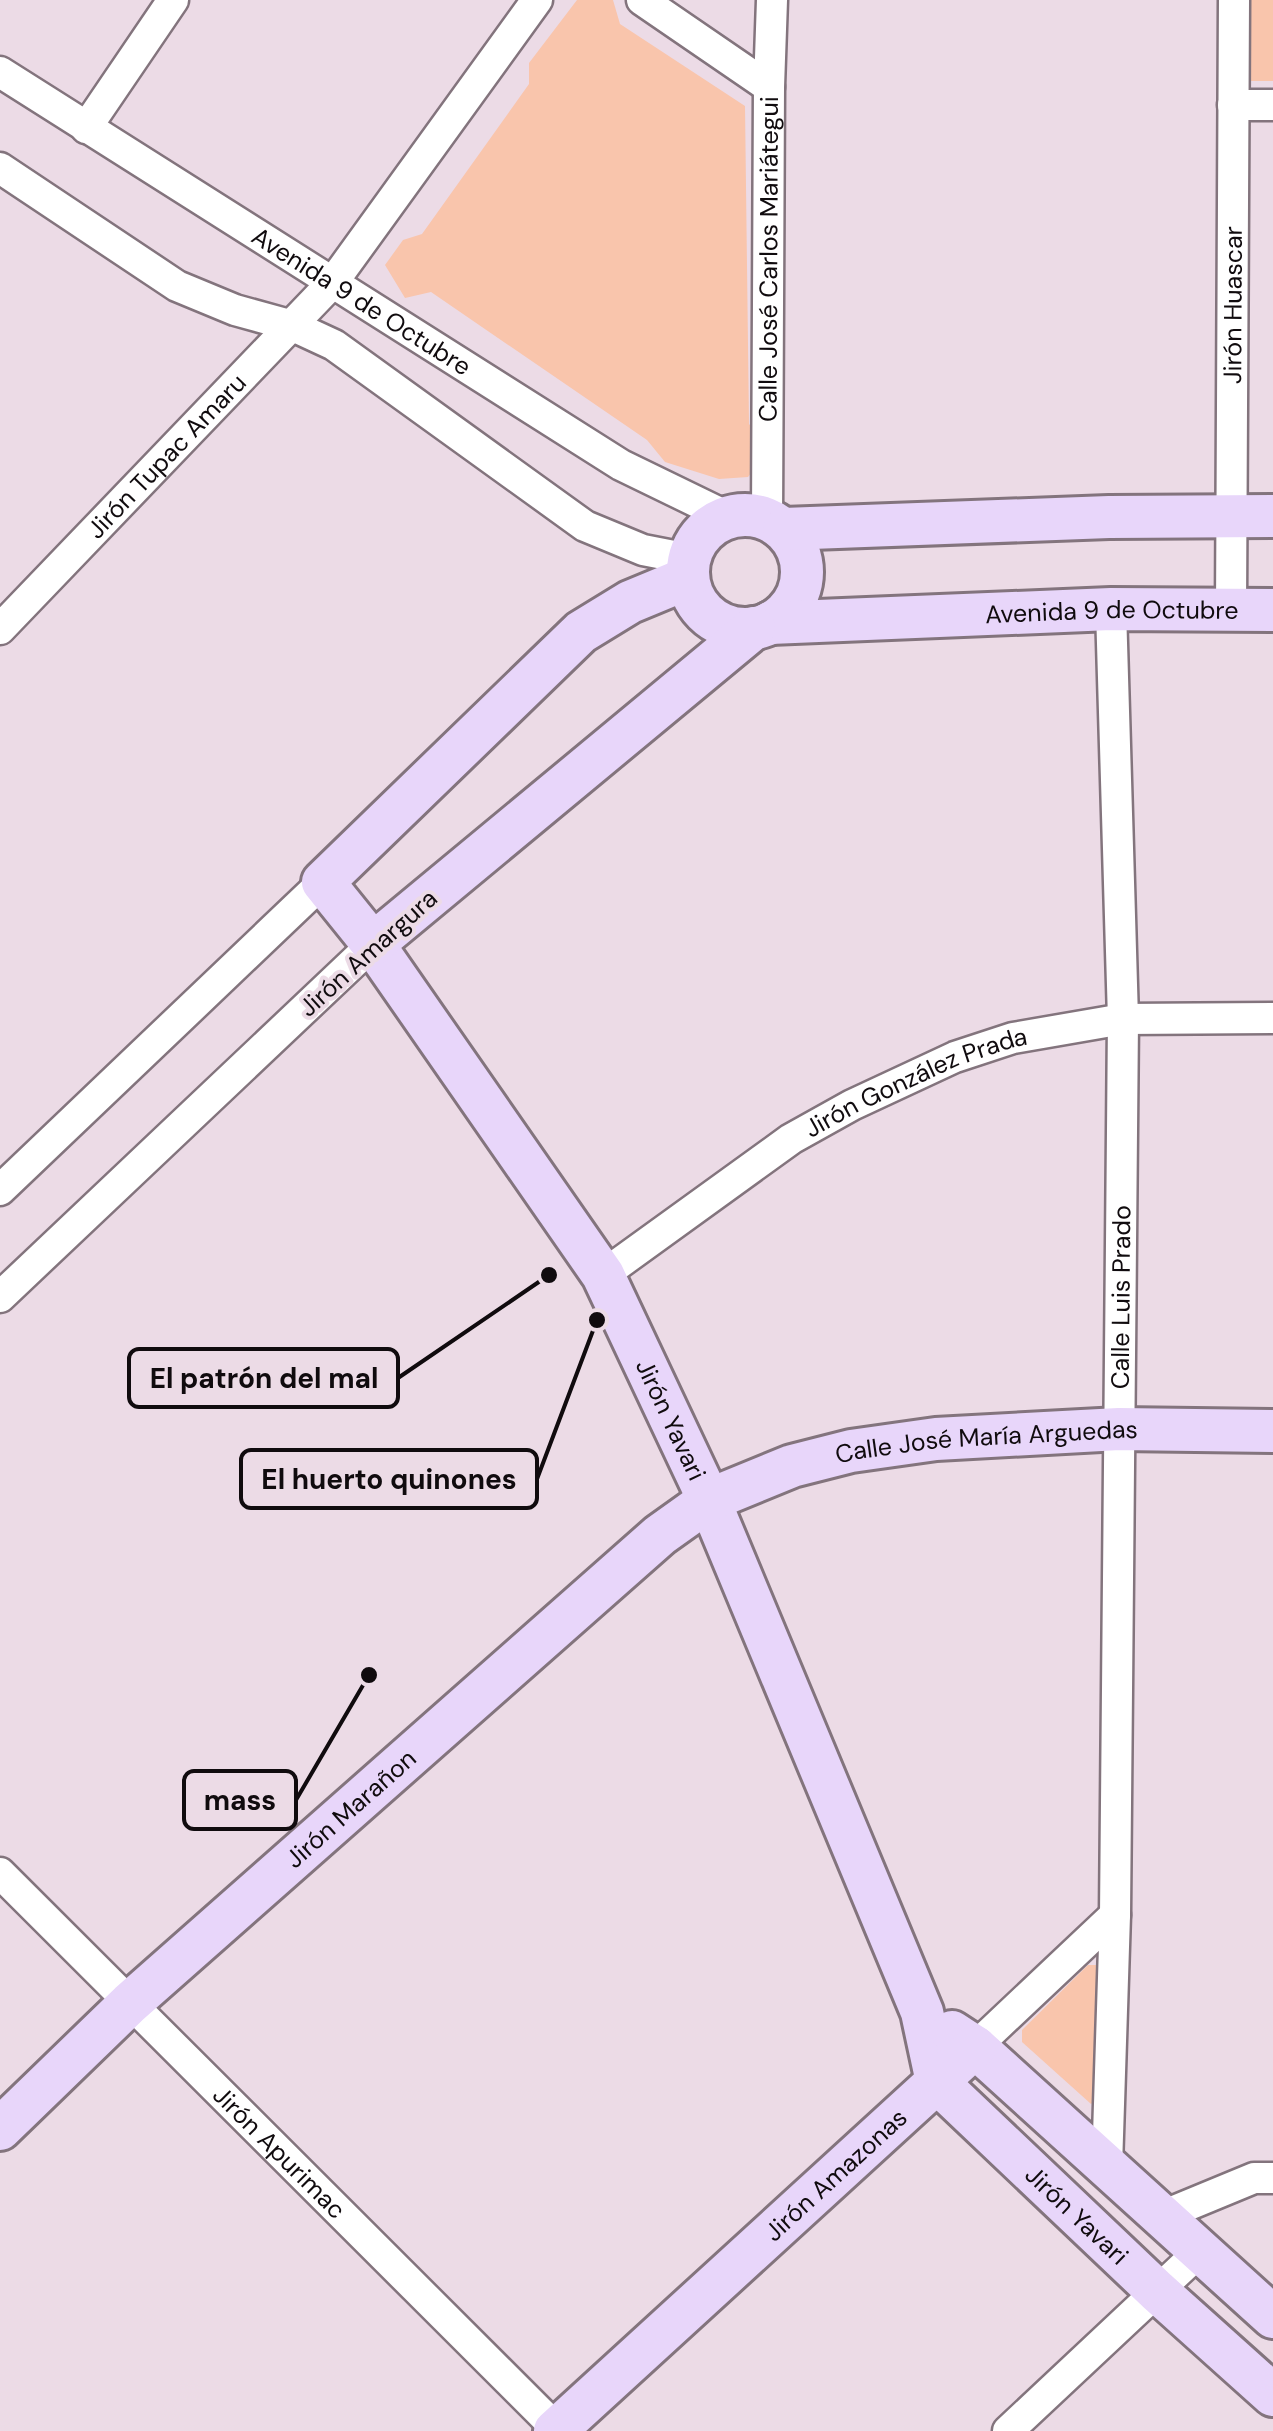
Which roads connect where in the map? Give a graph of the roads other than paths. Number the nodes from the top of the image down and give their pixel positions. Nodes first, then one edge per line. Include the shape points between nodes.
1 (173, 0) edge
2 (536, 0) edge
3 (642, 0) edge
4 (772, 0) edge
5 (1234, 0) edge
6 (0, 72) edge
7 (769, 87) junction
8 (1233, 105) junction
9 (1273, 105) edge
10 (86, 128) junction
11 (0, 168) edge
12 (332, 282) junction
13 (293, 326) junction
14 (1231, 516) junction
15 (1273, 516) edge
16 (760, 522) junction
17 (688, 568) junction
18 (1111, 610) junction
19 (1230, 610) junction
20 (1273, 610) edge
21 (762, 626) junction
22 (0, 629) edge
23 (323, 882) junction
24 (372, 944) junction
25 (1123, 1018) junction
26 (1273, 1018) edge
27 (0, 1190) edge
28 (603, 1275) junction
29 (4, 1285) edge
30 (1119, 1429) junction
31 (1273, 1431) edge
32 (708, 1500) junction
33 (0, 1873) edge
34 (1114, 1915) junction
35 (130, 2003) junction
36 (922, 2012) junction
37 (975, 2047) junction
38 (936, 2082) junction
39 (0, 2129) edge
40 (1107, 2167) junction
41 (1273, 2178) edge
42 (1162, 2216) junction
43 (1200, 2251) junction
44 (1156, 2291) junction
45 (1273, 2316) edge
46 (1273, 2395) edge
47 (557, 2430) edge
48 (1008, 2431) edge

1 - 10 street
2 - 12 street, Jirón Tupac Amaru
3 - 7 street
4 - 7 street, Calle José Carlos Mariátegui
5 - 8 street, Jirón Huascar
6 - 10 street, Avenida 9 de Octubre
7 - 16 street, Calle José Carlos Mariátegui
8 - 9 street
8 - 14 street, Jirón Huascar
10 - 12 street, Avenida 9 de Octubre
11 - 13 street via 177,286
12 - 13 street, Jirón Tupac Amaru
12 - 16 street, Avenida 9 de Octubre via 621,466
13 - 17 street via 334,346 585,526
13 - 22 street, Jirón Tupac Amaru
14 - 15 street, Avenida 9 de Octubre
14 - 16 street, Avenida 9 de Octubre
14 - 19 street, Jirón Huascar
16 - 17 street via 710,526 697,540
16 - 21 street via 796,545 802,563 796,600
17 - 21 street via 705,613 736,628
17 - 23 street via 581,632
18 - 19 street, Avenida 9 de Octubre
18 - 21 street, Avenida 9 de Octubre
18 - 25 street, Calle Luis Prado
19 - 20 street, Avenida 9 de Octubre
21 - 24 street, Jirón Amargura
23 - 24 street, Jirón Yavari
23 - 27 street
24 - 28 street, Jirón Yavari
24 - 29 street, Jirón Amargura
25 - 26 street, Jirón González Prada
25 - 28 street, Jirón González Prada via 1013,1038 852,1105 791,1139
25 - 30 street, Calle Luis Prado
28 - 32 street, Jirón Yavari
30 - 31 street, Calle José María Arguedas
30 - 32 street, Calle José María Arguedas via 936,1439 851,1451
30 - 34 street, Calle Luis Prado
32 - 35 street, Jirón Marañon via 660,1535
32 - 36 street, Jirón Yavari
33 - 35 street, Jirón Apurimac
34 - 37 street, Jirón Amazonas
34 - 40 street, Calle Luis Prado
35 - 39 street, Jirón Marañon
35 - 47 street, Jirón Apurimac
36 - 37 street
36 - 38 street, Jirón Yavari
37 - 38 street, Jirón Amazonas
37 - 40 street
38 - 44 street, Jirón Yavari
38 - 47 street, Jirón Amazonas
40 - 42 street
41 - 42 street via 1254,2178
42 - 43 street
43 - 44 street
43 - 45 street
44 - 46 street, Jirón Yavari
44 - 48 street

